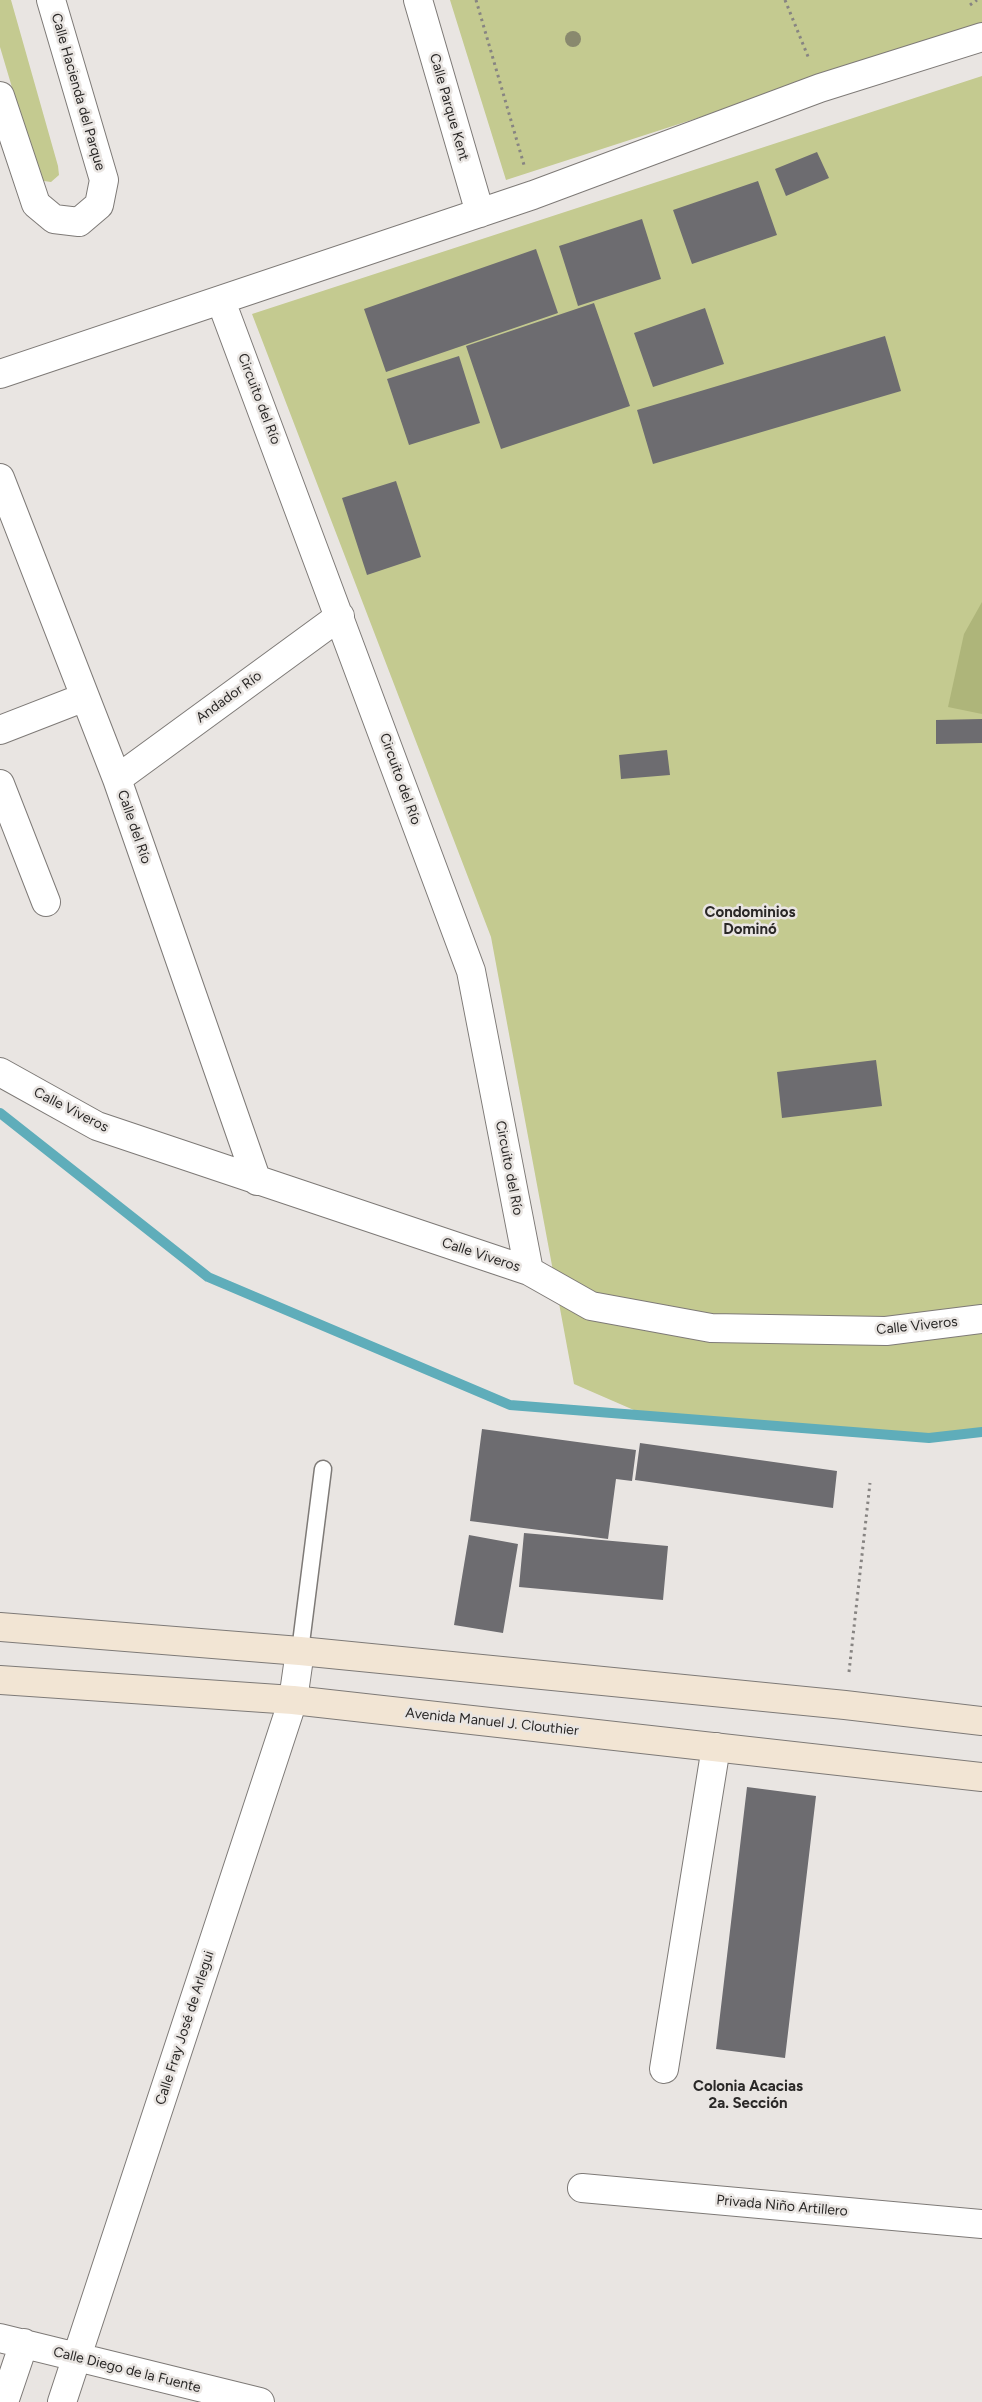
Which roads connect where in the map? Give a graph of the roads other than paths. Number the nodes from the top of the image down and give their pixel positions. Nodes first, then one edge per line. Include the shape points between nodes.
1 (51, 0) edge
2 (418, 0) edge
3 (982, 37) edge
4 (0, 96) edge
5 (480, 213) junction
6 (221, 301) junction
7 (0, 374) edge
8 (0, 478) edge
9 (340, 616) junction
10 (85, 696) junction
11 (0, 730) edge
12 (117, 779) junction
13 (0, 784) edge
14 (46, 902) dead end
15 (0, 1072) edge
16 (257, 1181) junction
17 (529, 1271) junction
18 (982, 1319) edge
19 (322, 1469) dead end
20 (0, 1628) edge
21 (300, 1651) junction
22 (0, 1680) edge
23 (293, 1700) junction
24 (982, 1721) edge
25 (716, 1747) junction
26 (982, 1777) edge
27 (664, 2070) dead end
28 (582, 2188) dead end
29 (982, 2224) edge
30 (12, 2341) edge
31 (76, 2358) junction
32 (4, 2402) edge
33 (62, 2402) edge
34 (260, 2402) edge

1 - 4 street, Calle Hacienda del Parque via 104,180 99,205 79,222 54,220 36,204
2 - 5 street, Calle Parque Kent
3 - 5 street via 820,88
5 - 6 street
6 - 7 street
6 - 9 street, Circuito del Río
8 - 10 street, Calle del Río
9 - 12 street, Andador Río
9 - 17 street, Circuito del Río via 471,971
10 - 11 street
10 - 12 street, Calle del Río
12 - 16 street, Calle del Río
13 - 14 street
15 - 16 street, Calle Viveros via 97,1126
16 - 17 street, Calle Viveros
17 - 18 street, Calle Viveros via 592,1306 711,1328 886,1331
19 - 21 lane
20 - 21 main road
21 - 23 street, Calle Fray José de Arlegui
21 - 24 main road
22 - 23 main road, Avenida Manuel J. Clouthier
23 - 25 main road, Avenida Manuel J. Clouthier
23 - 31 street, Calle Fray José de Arlegui
25 - 26 main road, Avenida Manuel J. Clouthier
25 - 27 street
28 - 29 street, Privada Niño Artillero
30 - 31 street, Calle Diego de la Fuente
30 - 32 street
31 - 33 street, Calle Fray José de Arlegui
31 - 34 street, Calle Diego de la Fuente

